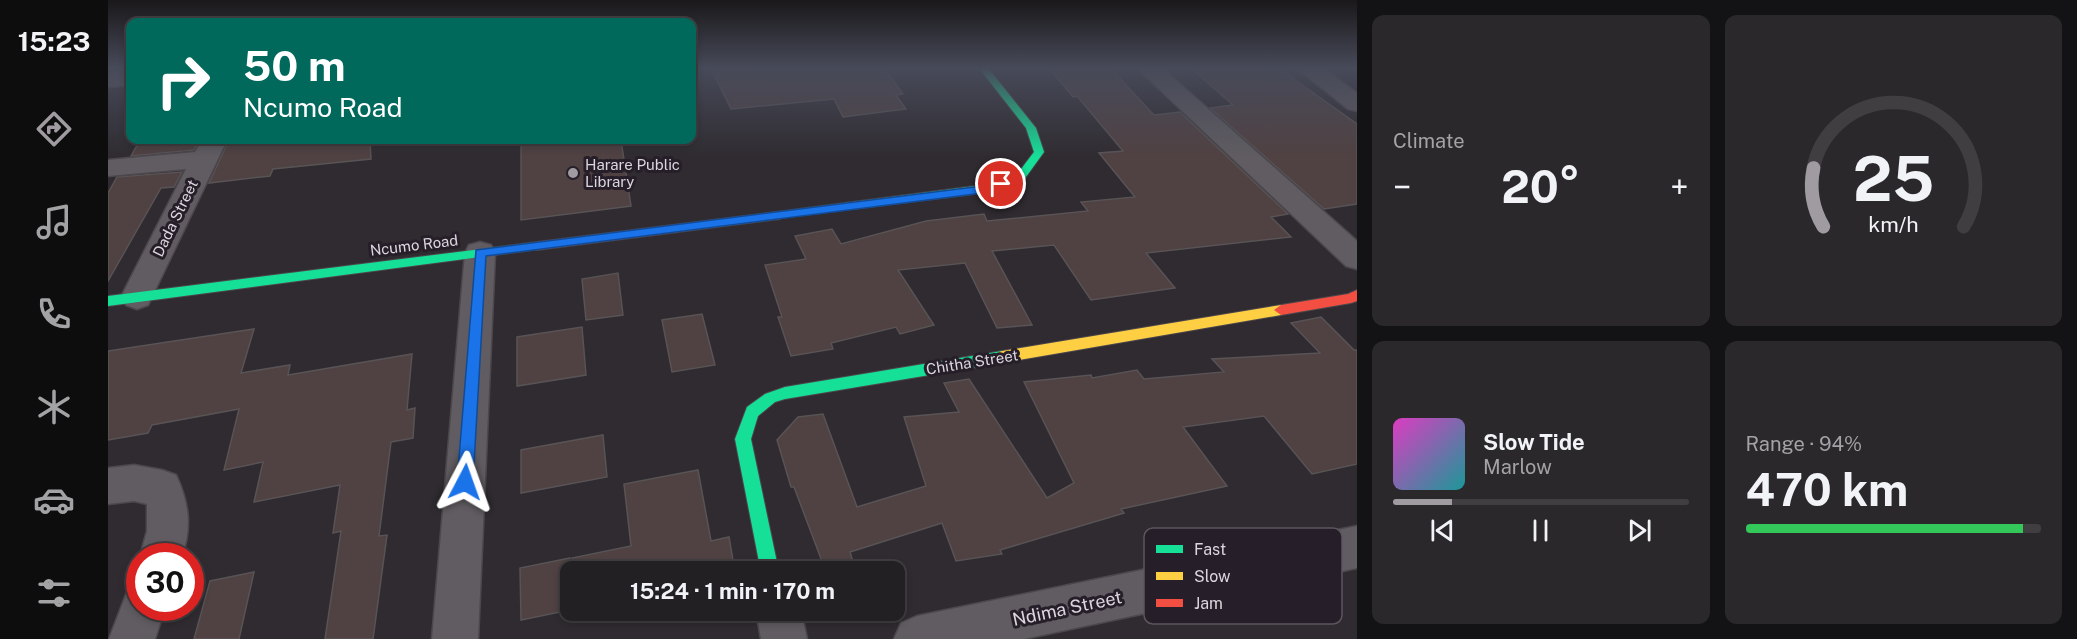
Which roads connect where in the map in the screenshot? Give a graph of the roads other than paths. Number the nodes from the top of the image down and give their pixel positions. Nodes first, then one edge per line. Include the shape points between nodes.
1 (1006, 98) edge
2 (1181, 98) edge
3 (209, 149) edge
4 (108, 168) edge
5 (480, 253) junction
6 (1357, 258) edge
7 (1357, 295) edge
8 (137, 297) junction
9 (108, 301) edge
10 (108, 486) edge
11 (165, 543) edge
12 (1357, 547) edge
13 (1342, 550) edge
14 (768, 561) edge
15 (1144, 592) edge
16 (138, 621) edge
17 (780, 621) edge
18 (132, 639) edge
19 (455, 639) edge
20 (784, 639) edge
21 (917, 639) edge

1 - 5 street, Ncumo Road via 1031,129 1039,152 1019,178 983,189
2 - 6 street
3 - 4 street
3 - 8 street, Dada Street
5 - 8 street, Ncumo Road
5 - 19 street
7 - 14 street, Chitha Street via 785,393 770,399 752,412 743,439
8 - 9 street, Ncumo Road
10 - 11 street via 134,483 162,488 170,527
12 - 13 street, Ndima Street
15 - 21 street, Ndima Street
16 - 18 street
17 - 20 street

